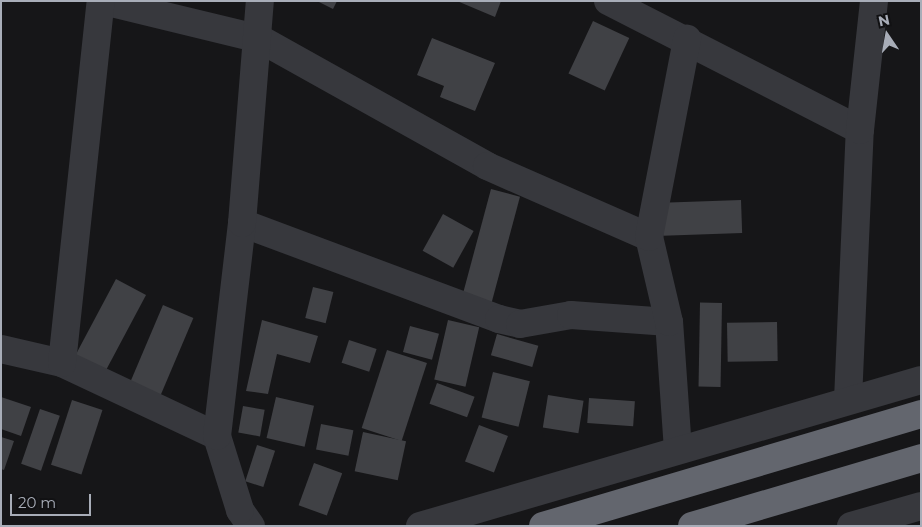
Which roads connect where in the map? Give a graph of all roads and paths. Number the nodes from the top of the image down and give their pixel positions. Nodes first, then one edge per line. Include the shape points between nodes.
1 (102, 1) edge
2 (260, 1) edge
3 (608, 1) edge
4 (874, 1) edge
5 (260, 39) junction
6 (687, 39) junction
7 (860, 130) junction
8 (242, 223) junction
9 (650, 237) junction
10 (669, 322) junction
11 (1, 349) edge
12 (62, 363) junction
13 (921, 380) edge
14 (848, 400) junction
15 (921, 414) edge
16 (217, 436) junction
17 (678, 450) junction
18 (921, 458) edge
19 (921, 506) edge
20 (250, 526) edge
21 (420, 526) edge
22 (542, 526) edge
23 (692, 526) edge
24 (851, 526) edge

1 - 5 street
1 - 12 street
2 - 5 street
3 - 6 street
4 - 7 street
5 - 8 street
5 - 9 street via 487,166
6 - 7 street
6 - 9 street
7 - 14 street
8 - 10 street via 499,320 520,324 571,315
8 - 16 street
9 - 10 street
10 - 17 street
11 - 12 street
12 - 16 street
13 - 14 street
14 - 17 street
15 - 22 highway
16 - 20 street via 240,510
17 - 21 street
18 - 23 highway
19 - 24 street

